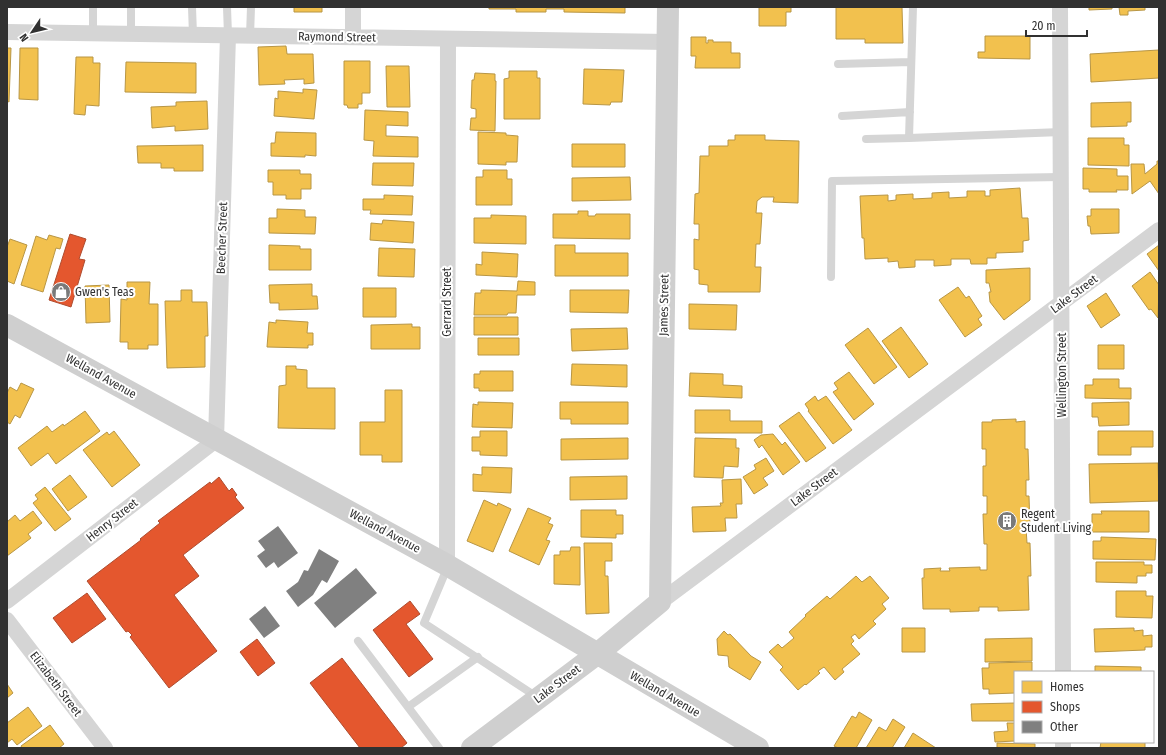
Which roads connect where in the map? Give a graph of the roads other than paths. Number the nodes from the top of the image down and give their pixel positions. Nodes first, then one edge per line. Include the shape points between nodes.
1 (93, 7) edge
2 (131, 7) edge
3 (192, 7) edge
4 (227, 7) edge
5 (251, 7) edge
6 (353, 7) edge
7 (668, 7) edge
8 (913, 7) edge
9 (1060, 7) edge
10 (7, 32) edge
11 (93, 33) junction
12 (131, 34) junction
13 (193, 35) junction
14 (228, 36) junction
15 (250, 36) junction
16 (353, 37) junction
17 (448, 39) junction
18 (668, 42) junction
19 (911, 62) junction
20 (838, 64) dead end
21 (910, 112) junction
22 (842, 116) dead end
23 (1061, 132) junction
24 (909, 138) junction
25 (866, 139) dead end
26 (1061, 177) junction
27 (1159, 230) edge
28 (831, 277) dead end
29 (1062, 302) junction
30 (7, 324) edge
31 (216, 440) junction
32 (448, 565) junction
33 (7, 601) edge
34 (660, 602) junction
35 (7, 620) edge
36 (358, 641) dead end
37 (597, 654) junction
38 (478, 657) junction
39 (1063, 671) edge
40 (538, 698) junction
41 (408, 707) junction
42 (105, 748) edge
43 (439, 748) edge
44 (472, 748) edge
45 (758, 748) edge

1 - 11 lane
2 - 12 lane
3 - 13 lane
4 - 14 lane
5 - 15 lane
6 - 16 street
7 - 18 main road, James Street
8 - 19 lane
9 - 23 street, Wellington Street
10 - 11 street, Raymond Street
11 - 12 street, Raymond Street
12 - 13 street, Raymond Street
13 - 14 street, Raymond Street
14 - 15 street, Raymond Street
14 - 31 street, Beecher Street
15 - 16 street, Raymond Street
16 - 17 street, Raymond Street
17 - 18 street, Raymond Street
17 - 32 street, Gerrard Street
18 - 34 main road, James Street
19 - 20 lane
19 - 21 lane
21 - 22 lane
21 - 24 lane
23 - 24 lane
23 - 26 street, Wellington Street
24 - 25 lane
26 - 28 lane via 832,181
26 - 29 street, Wellington Street
27 - 29 street, Lake Street
29 - 34 street, Lake Street
29 - 39 street, Wellington Street
30 - 31 main road, Welland Avenue
31 - 32 main road, Welland Avenue
31 - 33 street, Henry Street
32 - 37 main road, Welland Avenue
32 - 38 lane via 424,623
34 - 37 main road, Lake Street
35 - 42 street, Elizabeth Street
36 - 41 lane
37 - 40 main road, Lake Street
37 - 45 main road, Welland Avenue
38 - 40 lane
38 - 41 lane
40 - 44 main road, Lake Street
41 - 43 lane

